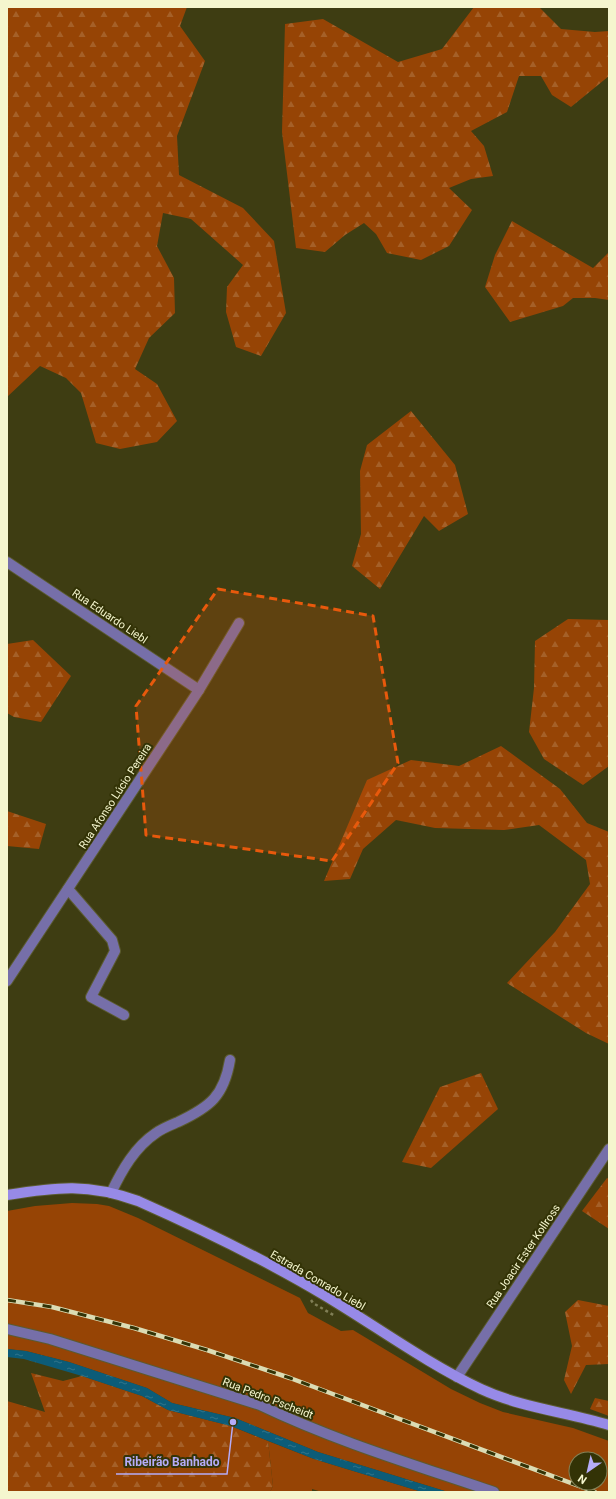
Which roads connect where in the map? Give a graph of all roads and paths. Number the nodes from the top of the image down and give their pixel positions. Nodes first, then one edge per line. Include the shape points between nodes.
1 (7, 562) edge
2 (239, 623) dead end
3 (199, 690) junction
4 (68, 888) junction
5 (7, 981) edge
6 (124, 1015) dead end
7 (230, 1060) dead end
8 (609, 1149) edge
9 (110, 1192) junction
10 (7, 1195) edge
11 (309, 1296) dead end
12 (337, 1317) dead end
13 (7, 1329) edge
14 (457, 1377) junction
15 (609, 1425) edge
16 (494, 1492) edge

1 - 3 street, Rua Eduardo Liebl
2 - 3 street, Rua Afonso Lúcio Pereira
3 - 4 street, Rua Afonso Lúcio Pereira
4 - 5 street, Rua Afonso Lúcio Pereira
4 - 6 street via 112,940 115,951 91,997
7 - 9 street via 228,1075 216,1097 195,1114 157,1132 139,1147
8 - 14 street, Rua Joacir Ester Kollross
9 - 10 main road, Estrada Conrado Liebl via 71,1188
9 - 14 main road, Estrada Conrado Liebl via 165,1213 283,1272
11 - 12 path via 313,1303
13 - 16 street, Rua Pedro Pscheidt via 65,1344 260,1405 346,1441
14 - 15 main road, Estrada Conrado Liebl via 501,1398 523,1405

